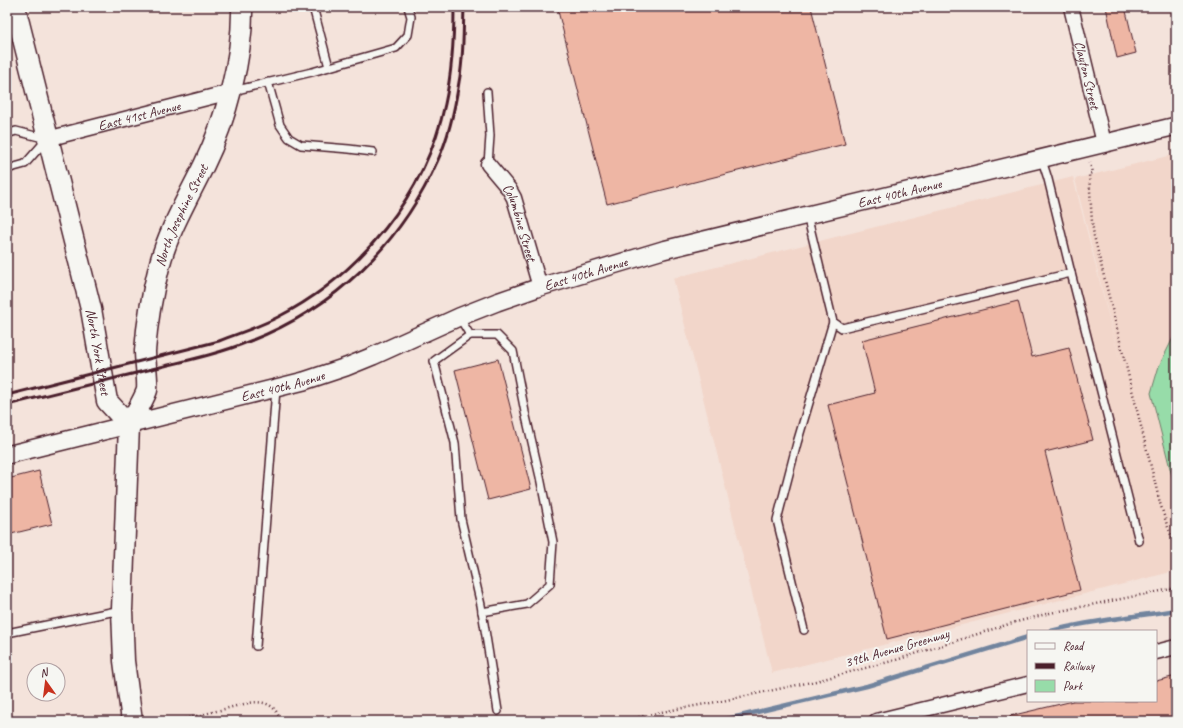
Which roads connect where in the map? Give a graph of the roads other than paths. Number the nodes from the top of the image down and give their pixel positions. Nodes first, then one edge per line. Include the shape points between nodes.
1 (15, 7) edge
2 (242, 7) edge
3 (313, 7) edge
4 (408, 7) edge
5 (1071, 7) edge
6 (329, 67) junction
7 (268, 82) junction
8 (230, 92) junction
9 (487, 92) dead end
10 (1176, 126) edge
11 (7, 134) edge
12 (47, 138) junction
13 (1104, 143) junction
14 (373, 152) dead end
15 (1041, 158) junction
16 (488, 164) joint
17 (7, 169) edge
18 (806, 215) junction
19 (1071, 273) junction
20 (540, 287) junction
21 (459, 317) junction
22 (833, 322) junction
23 (470, 335) junction
24 (276, 388) junction
25 (129, 425) junction
26 (7, 455) edge
27 (1139, 541) dead end
28 (122, 610) junction
29 (482, 612) junction
30 (804, 630) dead end
31 (7, 633) edge
32 (256, 646) dead end
33 (1176, 647) edge
34 (1157, 652) edge
35 (1027, 684) edge
36 (498, 711) dead end
37 (882, 720) edge
38 (132, 721) edge

1 - 12 main road, North York Street
2 - 8 main road, North Josephine Street via 238,55
3 - 6 lane
4 - 6 lane via 411,17 408,35 396,48
5 - 13 street, Clayton Street
6 - 7 lane
7 - 8 lane
7 - 14 lane via 280,125 290,138 301,145
8 - 12 street, East 41st Avenue
8 - 25 main road, North Josephine Street via 218,134 174,227 159,266 145,350 147,391
9 - 16 lane via 490,136
10 - 13 street, East 40th Avenue
11 - 12 lane via 16,131
12 - 17 lane via 25,164
12 - 25 main road, North York Street via 90,309 107,401
13 - 15 street, East 40th Avenue
15 - 18 street, East 40th Avenue
15 - 19 lane
16 - 20 street, Columbine Street via 514,198
18 - 20 street, East 40th Avenue via 663,250
18 - 22 lane
19 - 22 lane via 842,328
19 - 27 lane
20 - 21 street, East 40th Avenue
21 - 23 lane
21 - 24 street, East 40th Avenue via 353,364
22 - 30 lane via 777,520
23 - 29 lane via 434,362 455,443 461,519
23 - 29 lane via 497,335 513,351 553,542 550,584 527,604
24 - 25 street, East 40th Avenue
24 - 32 lane
25 - 26 street, East 40th Avenue
25 - 28 main road
28 - 31 lane
28 - 38 main road via 124,662
29 - 36 lane
33 - 34 street
35 - 37 street

